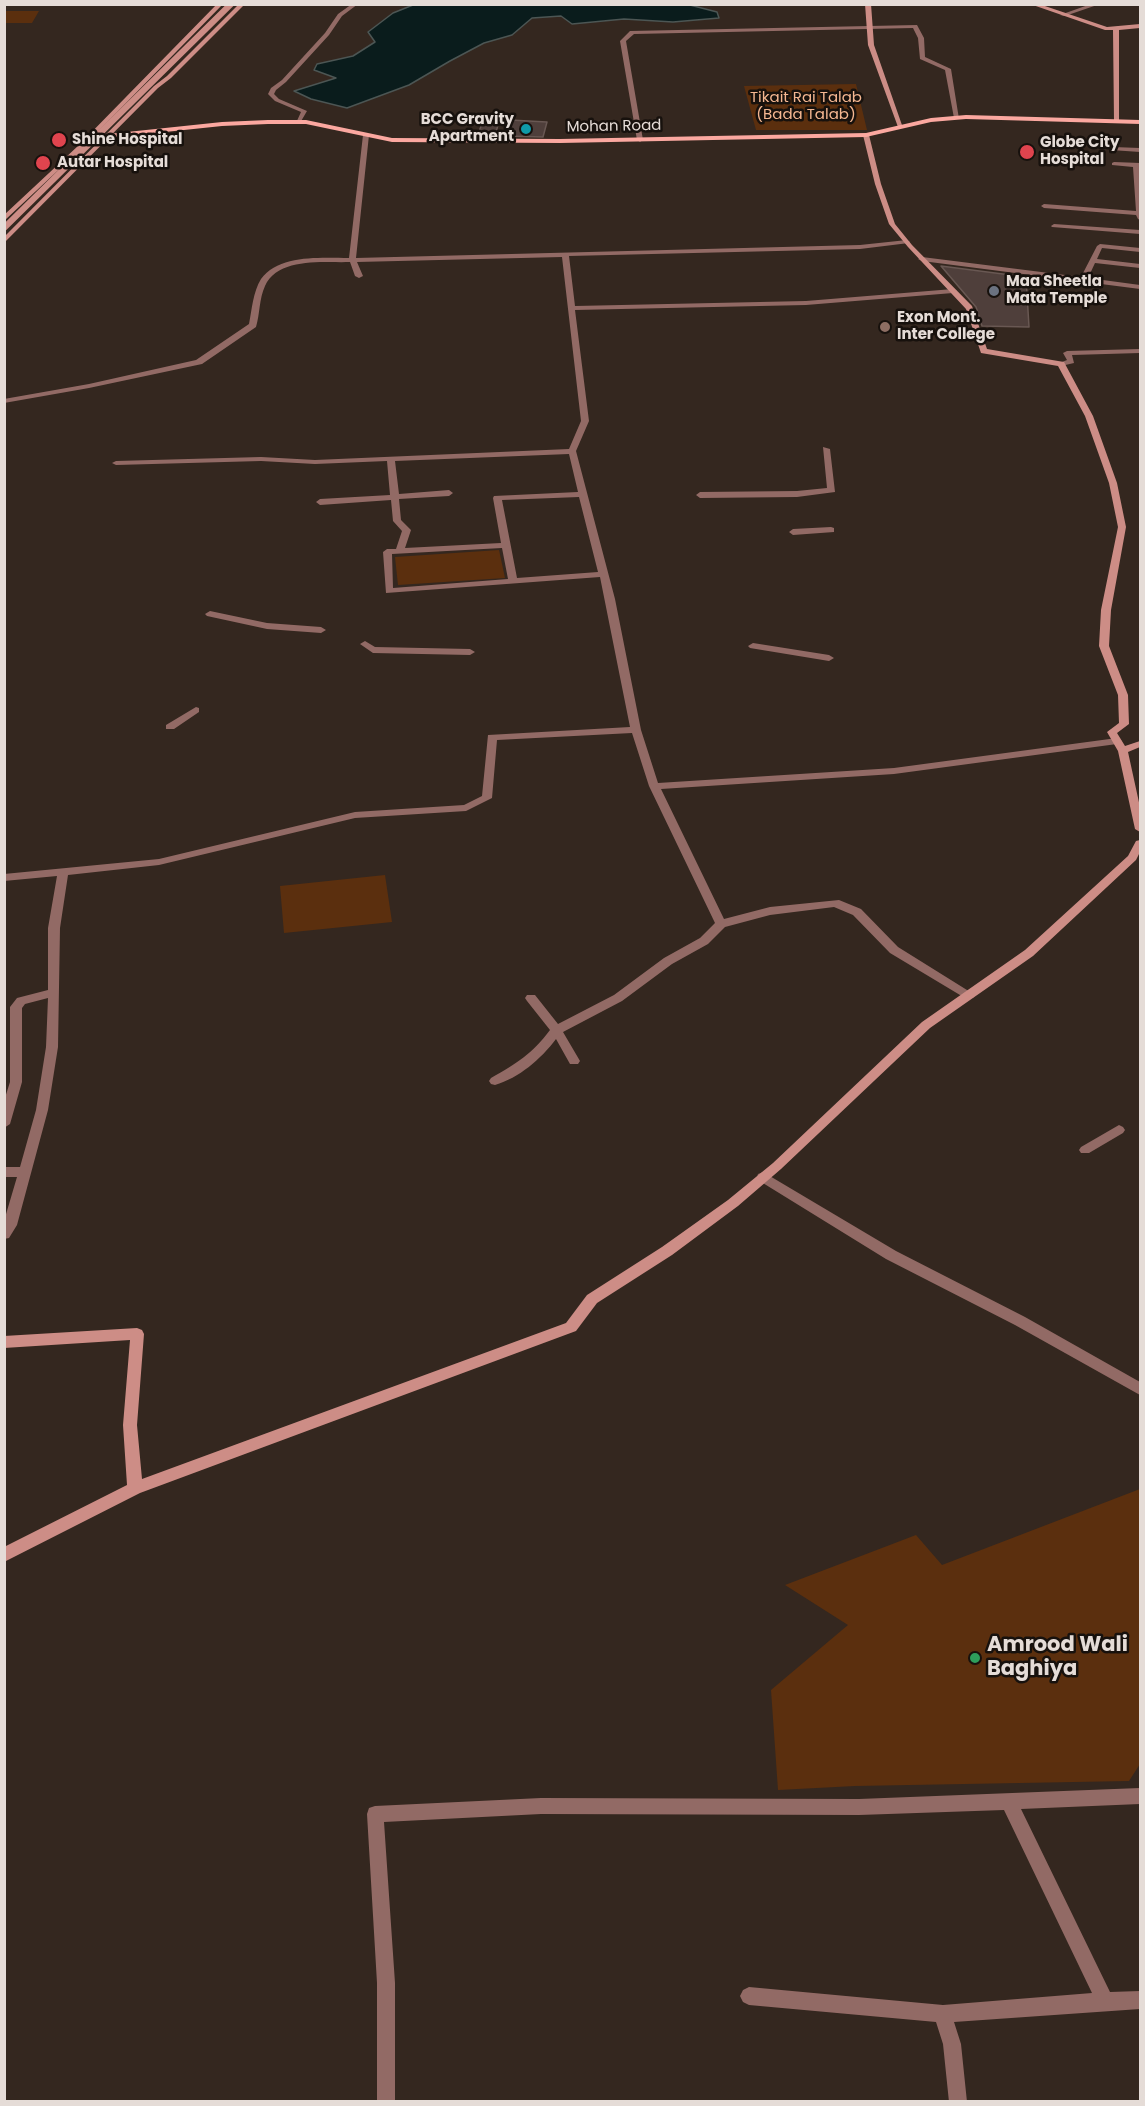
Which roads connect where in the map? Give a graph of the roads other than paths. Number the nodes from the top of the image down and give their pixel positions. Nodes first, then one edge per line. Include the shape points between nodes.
1 (221, 4) edge
2 (231, 4) edge
3 (243, 4) edge
4 (356, 4) edge
5 (868, 4) edge
6 (1032, 4) edge
7 (1098, 4) edge
8 (1063, 15) junction
9 (870, 26) junction
10 (1140, 26) edge
11 (1116, 30) junction
12 (957, 118) junction
13 (298, 122) junction
14 (1117, 122) junction
15 (1140, 122) edge
16 (901, 127) junction
17 (366, 135) junction
18 (866, 135) junction
19 (89, 138) junction
20 (105, 138) junction
21 (640, 140) junction
22 (1113, 149) dead end
23 (1140, 150) edge
24 (1114, 164) dead end
25 (1138, 165) edge
26 (1044, 206) dead end
27 (1140, 214) edge
28 (4, 219) edge
29 (1054, 226) dead end
30 (4, 228) edge
31 (1140, 232) edge
32 (4, 241) edge
33 (907, 242) junction
34 (1140, 250) edge
35 (565, 253) junction
36 (352, 258) junction
37 (922, 259) junction
38 (1092, 260) junction
39 (1140, 265) edge
40 (359, 276) dead end
41 (1083, 280) junction
42 (1140, 287) edge
43 (952, 291) junction
44 (572, 308) junction
45 (1140, 351) edge
46 (1061, 364) junction
47 (4, 401) edge
48 (826, 449) dead end
49 (572, 451) junction
50 (392, 459) junction
51 (116, 463) dead end
52 (449, 494) dead end
53 (583, 494) junction
54 (700, 495) dead end
55 (395, 497) junction
56 (321, 502) dead end
57 (831, 530) dead end
58 (793, 532) dead end
59 (506, 545) junction
60 (399, 552) junction
61 (603, 574) junction
62 (513, 582) junction
63 (210, 614) dead end
64 (321, 630) dead end
65 (364, 644) dead end
66 (753, 646) dead end
67 (470, 652) dead end
68 (829, 658) dead end
69 (196, 710) dead end
70 (170, 727) dead end
71 (636, 730) junction
72 (1140, 744) edge
73 (1120, 746) junction
74 (654, 786) junction
75 (1140, 830) edge
76 (1139, 849) edge
77 (63, 872) junction
78 (4, 878) edge
79 (721, 924) junction
80 (54, 993) junction
81 (969, 995) junction
82 (531, 998) dead end
83 (10, 1008) edge
84 (10, 1030) edge
85 (556, 1030) junction
86 (574, 1061) dead end
87 (495, 1081) dead end
88 (4, 1124) edge
89 (1119, 1130) dead end
90 (1085, 1150) dead end
91 (4, 1172) edge
92 (24, 1172) junction
93 (764, 1177) junction
94 (4, 1234) edge
95 (4, 1342) edge
96 (1140, 1389) edge
97 (135, 1488) junction
98 (4, 1555) edge
99 (1140, 1796) edge
100 (1010, 1801) junction
101 (749, 1996) dead end
102 (1140, 2000) edge
103 (1105, 2001) junction
104 (943, 2014) junction
105 (386, 2102) edge
106 (958, 2102) edge

1 - 19 street
2 - 30 street, bridge
3 - 20 street
4 - 13 street via 340,15 284,81 273,88 271,94 277,100 304,111
5 - 9 street
6 - 8 street
7 - 8 street
8 - 11 street
9 - 12 street via 915,26 921,38 922,58 948,69
9 - 16 street via 871,45
9 - 21 street via 632,32 623,41
10 - 11 street
11 - 14 street
12 - 14 main road, Mohan Road
12 - 16 main road, Mohan Road
13 - 17 main road, Mohan Road
13 - 20 main road, Mohan Road via 222,124
14 - 15 main road, Mohan Road
16 - 18 main road, Mohan Road
17 - 21 main road, Mohan Road via 392,140
17 - 36 street
18 - 21 main road, Mohan Road
18 - 33 street via 892,224
19 - 20 main road, Mohan Road
19 - 28 street
20 - 32 street
22 - 23 street
24 - 25 street
25 - 27 street
26 - 27 street
29 - 31 street
33 - 35 street via 860,247
33 - 37 street
34 - 38 street via 1100,246
35 - 36 street
35 - 44 street
36 - 40 street
36 - 47 street via 289,264 268,274 259,286 253,325 199,362
37 - 41 street
37 - 43 street
38 - 39 street
38 - 41 street
41 - 42 street
43 - 44 street via 806,303
43 - 46 street via 969,308 984,351
44 - 49 street via 585,421
45 - 46 street via 1067,353 1071,361
46 - 73 street via 1089,416 1113,483 1122,527 1106,610 1104,646 1123,695 1124,724 1112,732
48 - 54 street via 832,490
49 - 50 street
49 - 53 street
50 - 51 street
50 - 55 street
52 - 55 street
53 - 59 street via 496,498
53 - 61 street
55 - 56 street
55 - 60 street via 397,521 407,530
57 - 58 street
59 - 60 street
59 - 62 street
60 - 62 street via 387,552 389,591
61 - 62 street
61 - 71 street
63 - 64 street via 267,626
65 - 67 street via 373,650
66 - 68 street
69 - 70 street
71 - 74 street
71 - 77 street via 492,737 487,798 466,808 355,816 159,862
72 - 73 street
73 - 74 street via 894,771
73 - 75 street
74 - 79 street
76 - 81 street via 1029,953
77 - 78 street
77 - 80 street via 54,928
79 - 81 street via 770,911 835,903 857,912 894,950
79 - 85 street via 704,941 668,961 618,998
80 - 83 street via 21,1001
80 - 92 street via 52,1047 42,1110
81 - 93 street via 926,1025
82 - 85 street
83 - 84 street
84 - 88 street via 16,1082
85 - 86 street
85 - 87 street via 541,1051
89 - 90 street
91 - 92 street
92 - 94 street
93 - 96 street via 891,1255
93 - 97 street via 668,1251 592,1299 571,1327
95 - 97 street via 137,1334 130,1425
97 - 98 street
99 - 100 street
100 - 103 street
100 - 105 street via 859,1808 541,1806 375,1814 386,1983
101 - 104 street
102 - 103 street
103 - 104 street
104 - 106 street via 952,2044

